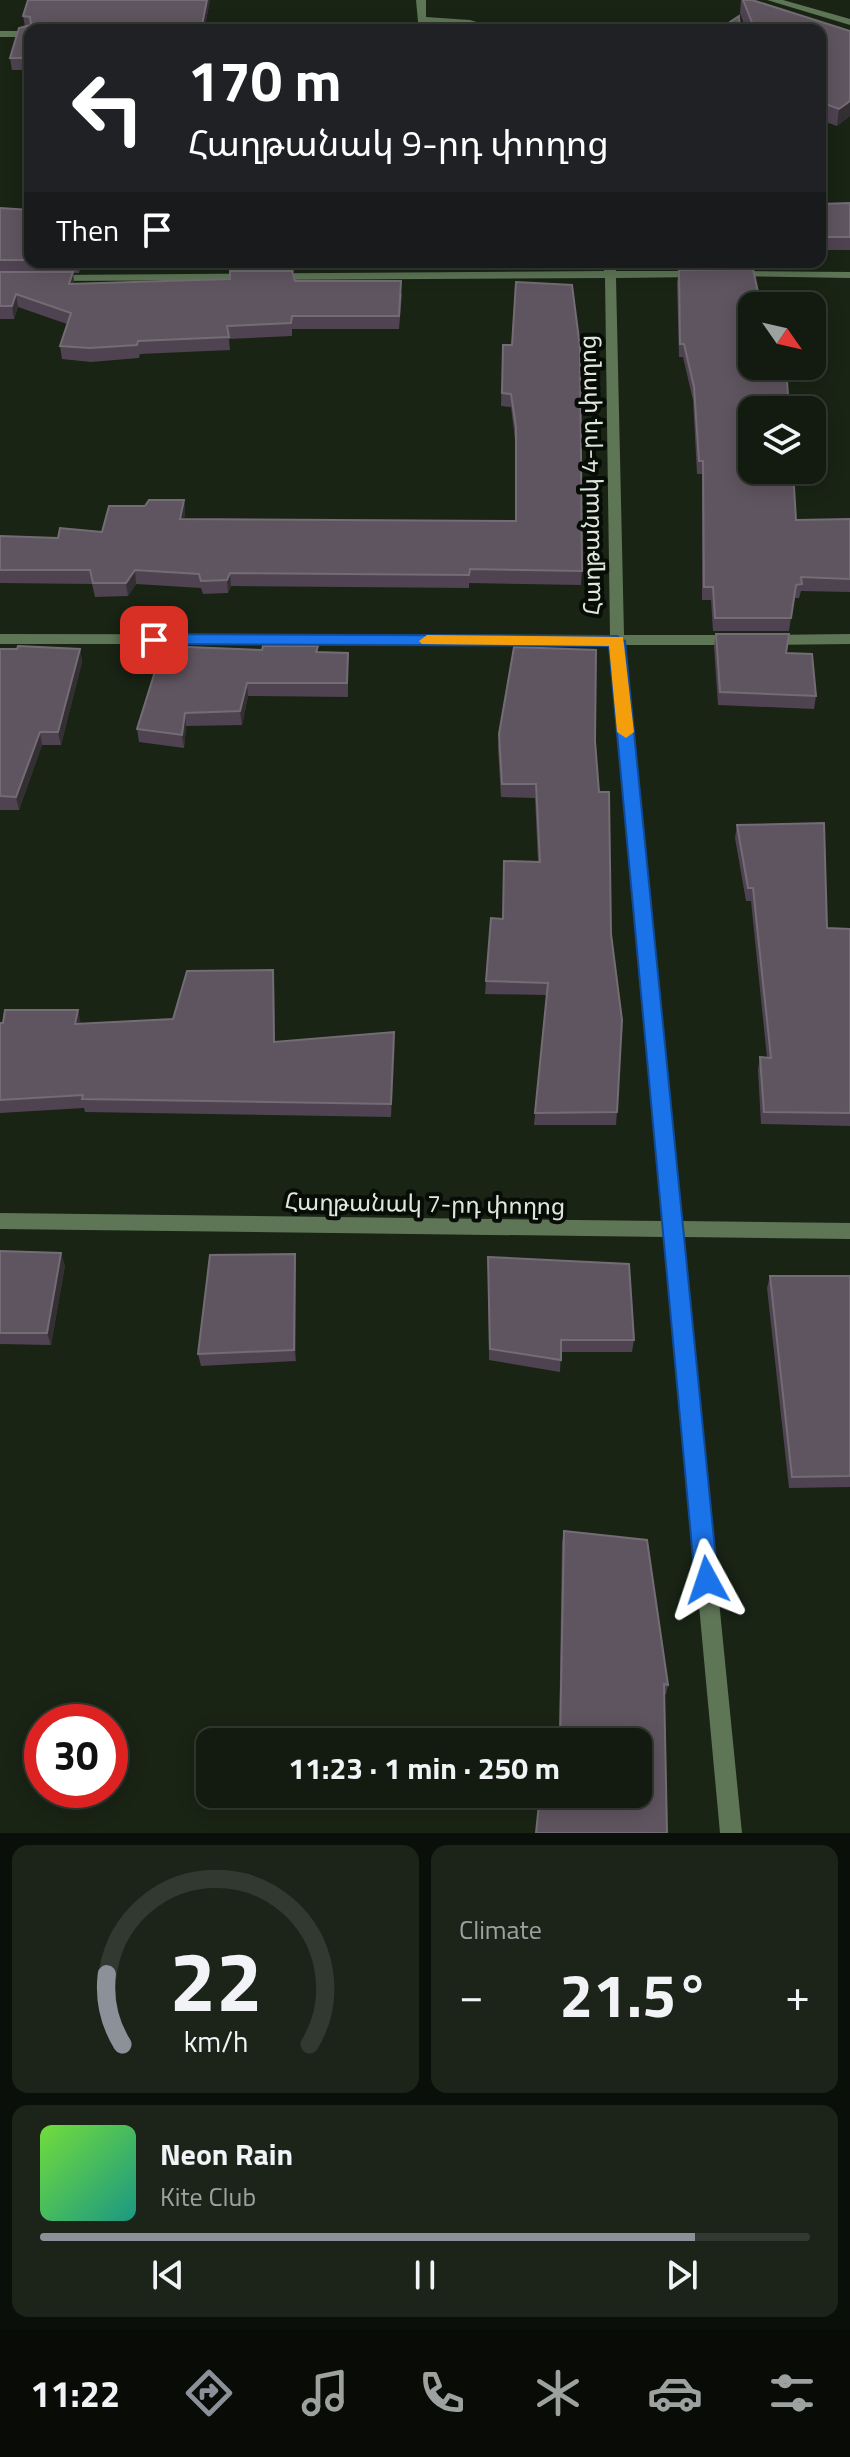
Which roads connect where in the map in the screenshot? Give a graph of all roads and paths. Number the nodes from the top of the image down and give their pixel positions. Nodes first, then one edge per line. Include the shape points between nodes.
1 (421, 0) edge
2 (772, 0) edge
3 (850, 22) edge
4 (474, 24) edge
5 (0, 34) edge
6 (24, 34) edge
7 (610, 268) edge
8 (707, 274) edge
9 (723, 274) edge
10 (850, 275) edge
11 (31, 279) edge
12 (0, 639) edge
13 (850, 639) edge
14 (617, 641) junction
15 (0, 1221) edge
16 (673, 1231) junction
17 (850, 1231) edge
18 (731, 1833) edge

1 - 4 street via 421,20
2 - 3 street
5 - 6 street
7 - 8 street
7 - 11 street
7 - 14 street, Հաղթանակ 4-րդ փողոց
9 - 10 street
12 - 14 street
13 - 14 street
14 - 16 street, Հաղթանակ 4-րդ փողոց
15 - 16 street, Հաղթանակ 7-րդ փողոց
16 - 17 street, Հաղթանակ 7-րդ փողոց
16 - 18 street, Հաղթանակ 4-րդ փողոց

